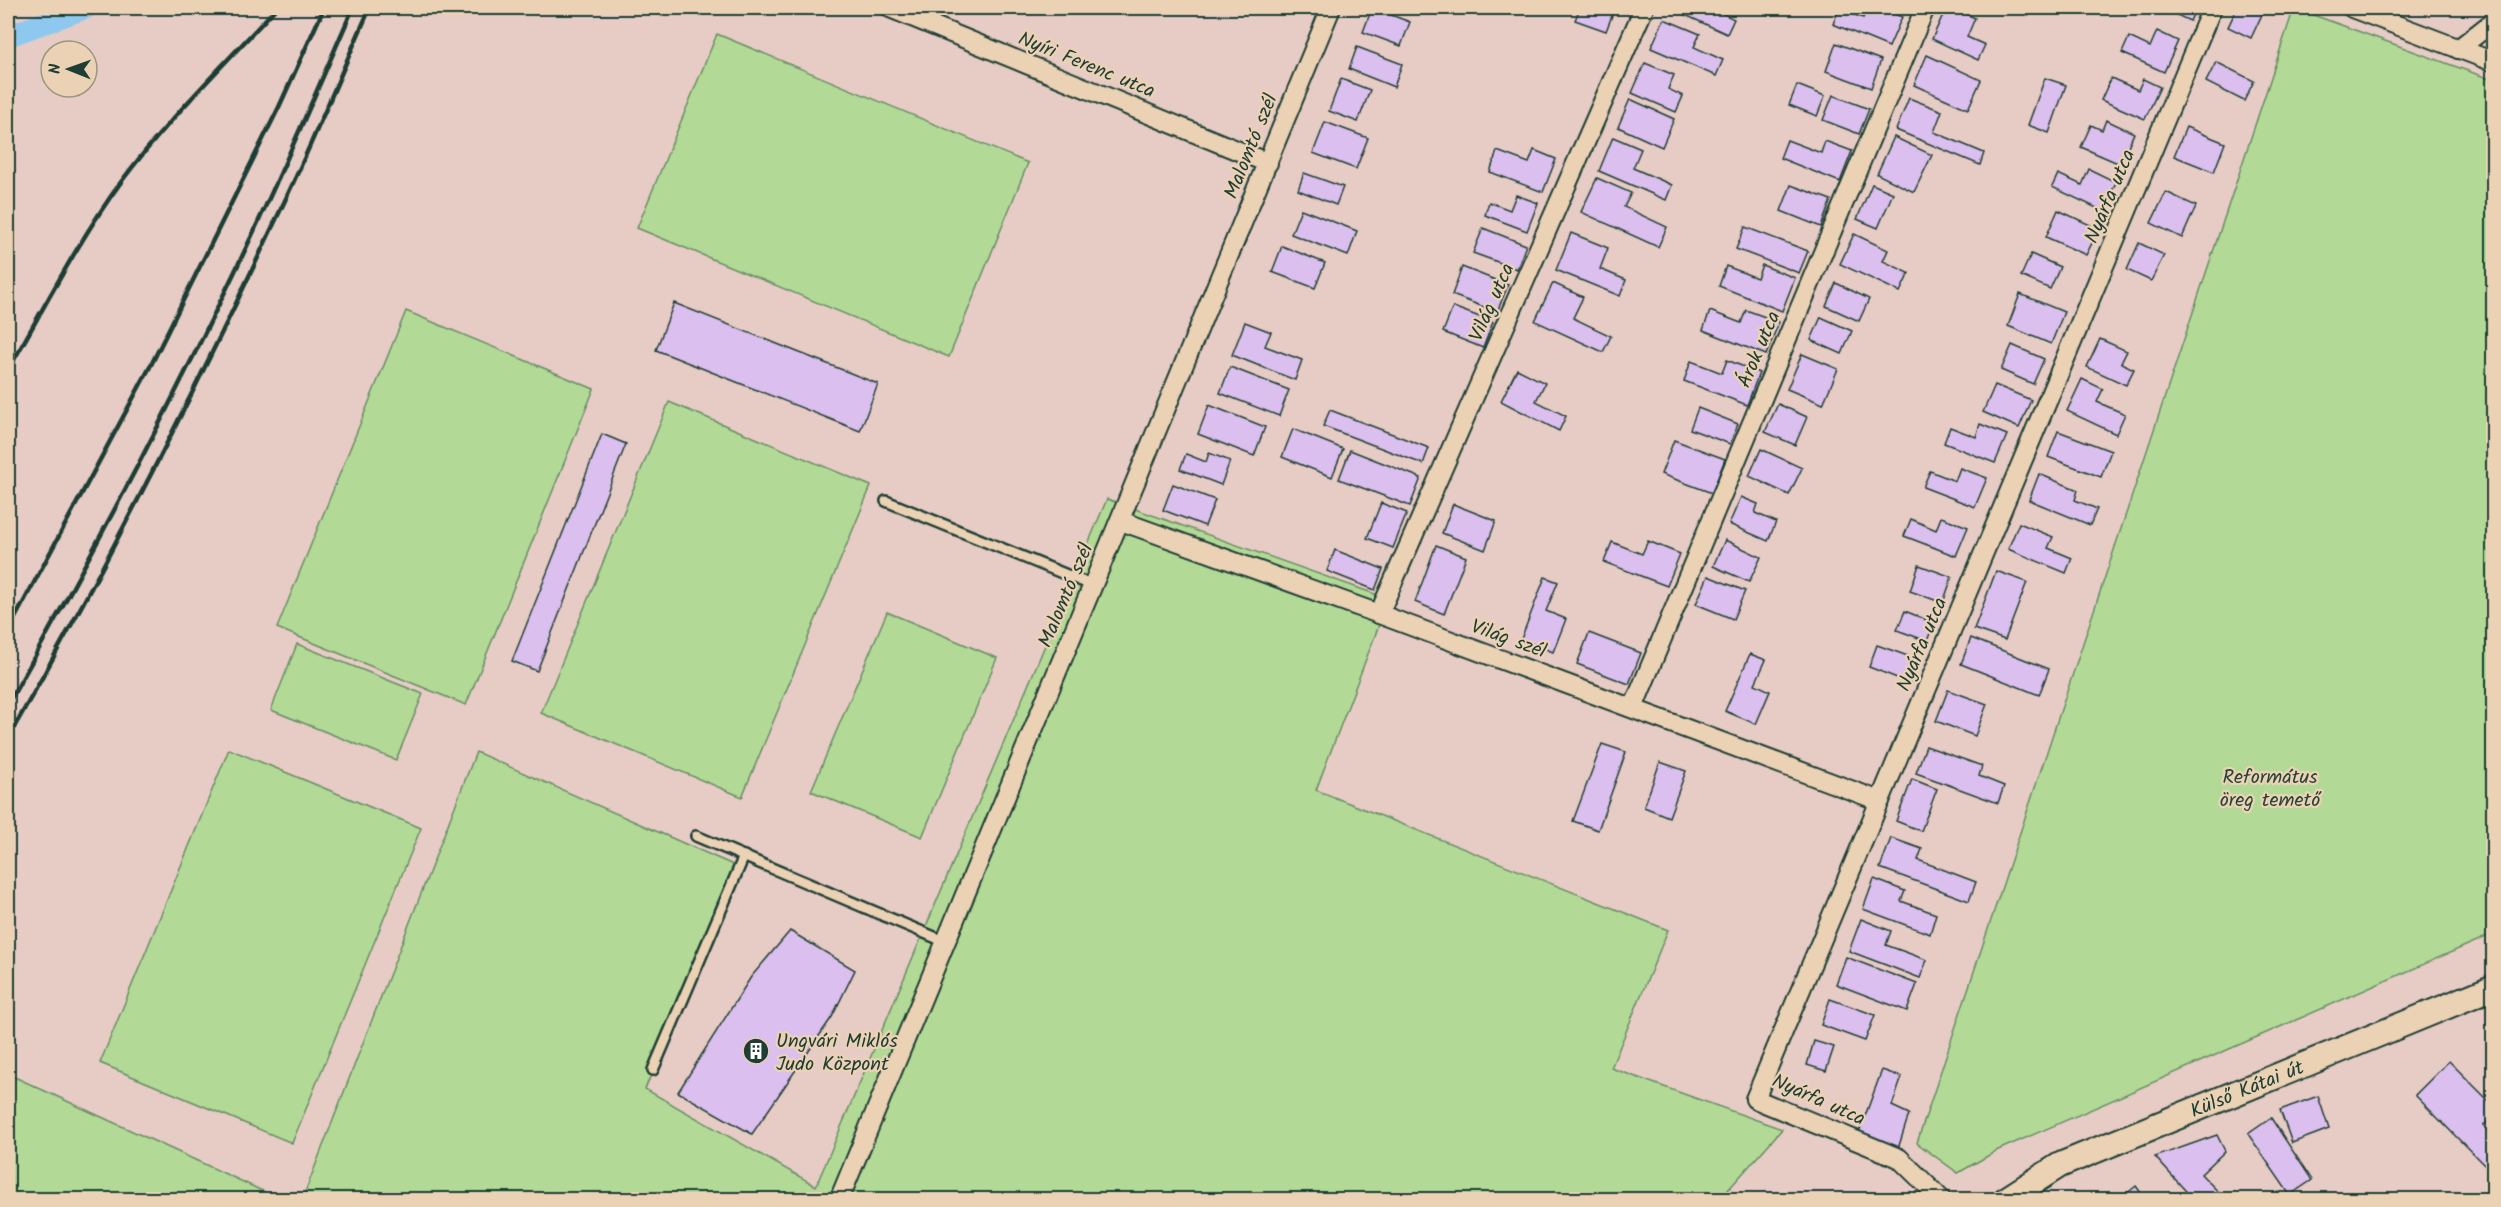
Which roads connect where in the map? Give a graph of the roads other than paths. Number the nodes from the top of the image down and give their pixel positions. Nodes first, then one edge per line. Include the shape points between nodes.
1 (890, 8) edge
2 (1331, 8) edge
3 (1644, 8) edge
4 (1925, 8) edge
5 (2212, 8) edge
6 (2352, 8) edge
7 (2493, 21) edge
8 (2458, 49) junction
9 (2493, 62) edge
10 (1268, 163) junction
11 (886, 501) dead end
12 (1121, 522) junction
13 (1094, 586) junction
14 (1378, 614) junction
15 (1633, 708) junction
16 (1880, 801) junction
17 (696, 836) dead end
18 (744, 856) junction
19 (946, 942) junction
20 (2493, 987) edge
21 (653, 1070) dead end
22 (839, 1200) edge
23 (1942, 1200) edge
24 (2005, 1200) edge

1 - 10 street, Nyíri Ferenc utca
2 - 10 street, Malomtó szél
3 - 14 street, Világ utca
4 - 15 street, Árok utca
5 - 16 street, Nyárfa utca
6 - 8 street
7 - 8 street
8 - 9 street
10 - 12 street, Malomtó szél
11 - 13 lane
12 - 13 street, Malomtó szél
12 - 14 street, Világ szél
13 - 19 street, Malomtó szél
14 - 15 street, Világ szél
15 - 16 street, Világ szél
16 - 23 street, Nyárfa utca via 1755,1099 1899,1158
17 - 18 lane
18 - 19 lane
18 - 21 lane
19 - 22 street, Malomtó szél
20 - 24 main road, Külső Kátai út via 2060,1165

